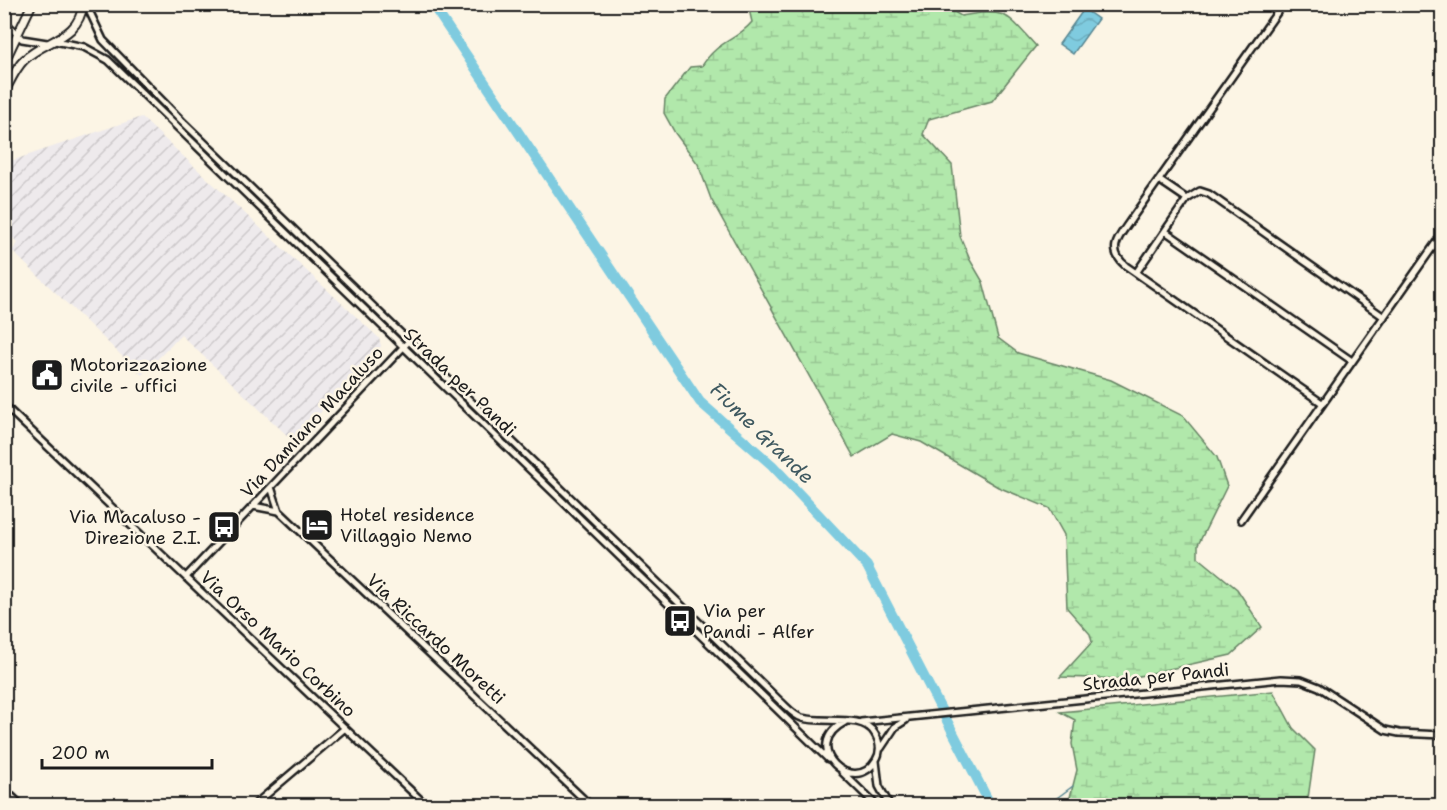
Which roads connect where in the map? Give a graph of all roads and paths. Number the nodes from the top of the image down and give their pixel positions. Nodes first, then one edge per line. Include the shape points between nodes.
1 (32, 4) edge
2 (84, 4) edge
3 (1283, 4) edge
4 (5, 21) edge
5 (17, 36) junction
6 (51, 42) junction
7 (5, 63) edge
8 (4, 93) edge
9 (1159, 180) junction
10 (1187, 199) junction
11 (1165, 231) junction
12 (1443, 234) edge
13 (1136, 273) junction
14 (1384, 317) junction
15 (409, 341) junction
16 (402, 348) junction
17 (1352, 362) junction
18 (1322, 403) junction
19 (4, 405) edge
20 (271, 488) junction
21 (253, 506) junction
22 (279, 511) junction
23 (1241, 520) dead end
24 (186, 577) junction
25 (913, 717) junction
26 (845, 722) junction
27 (860, 722) junction
28 (345, 728) junction
29 (1443, 735) edge
30 (879, 754) junction
31 (876, 761) junction
32 (836, 767) junction
33 (4, 789) edge
34 (22, 806) edge
35 (253, 806) edge
36 (427, 806) edge
37 (591, 806) edge
38 (877, 806) edge
39 (890, 806) edge

1 - 5 street
2 - 6 street via 77,24 65,36
2 - 15 street, Strada per Pandi via 111,49
3 - 9 street
4 - 5 street
4 - 7 street via 9,40
5 - 6 street, Strada per Pandi via 34,43
5 - 7 street
6 - 8 street via 22,62
6 - 16 street, Strada per Pandi via 84,47 108,60
9 - 10 street
9 - 13 street via 1113,246 1117,259
10 - 11 street
10 - 14 street via 1200,191 1209,194
11 - 13 street
11 - 17 street
12 - 14 street
13 - 18 street
14 - 17 street
15 - 16 street, Via Damiano Macaluso
15 - 26 street, Strada per Pandi via 794,714
16 - 20 street, Via Damiano Macaluso
16 - 32 street, Strada per Pandi
17 - 18 street
18 - 23 street
19 - 24 street, Via Orso Mario Corbino
20 - 21 street, Via Damiano Macaluso
20 - 22 street, Via Riccardo Moretti
21 - 22 street
21 - 24 street, Via Damiano Macaluso
22 - 37 street, Via Riccardo Moretti
24 - 28 street, Via Orso Mario Corbino
25 - 27 street, Strada per Pandi
25 - 29 street, Strada per Pandi via 1281,679 1301,680 1319,687 1385,730
25 - 30 street via 895,727
26 - 27 street, Strada per Pandi
26 - 32 street via 829,737 827,752
27 - 30 street via 878,737
28 - 35 street
28 - 36 street, Via Orso Mario Corbino
30 - 31 street
31 - 32 street via 852,774
31 - 39 street via 879,786
32 - 38 street, Strada per Pandi
33 - 34 street

